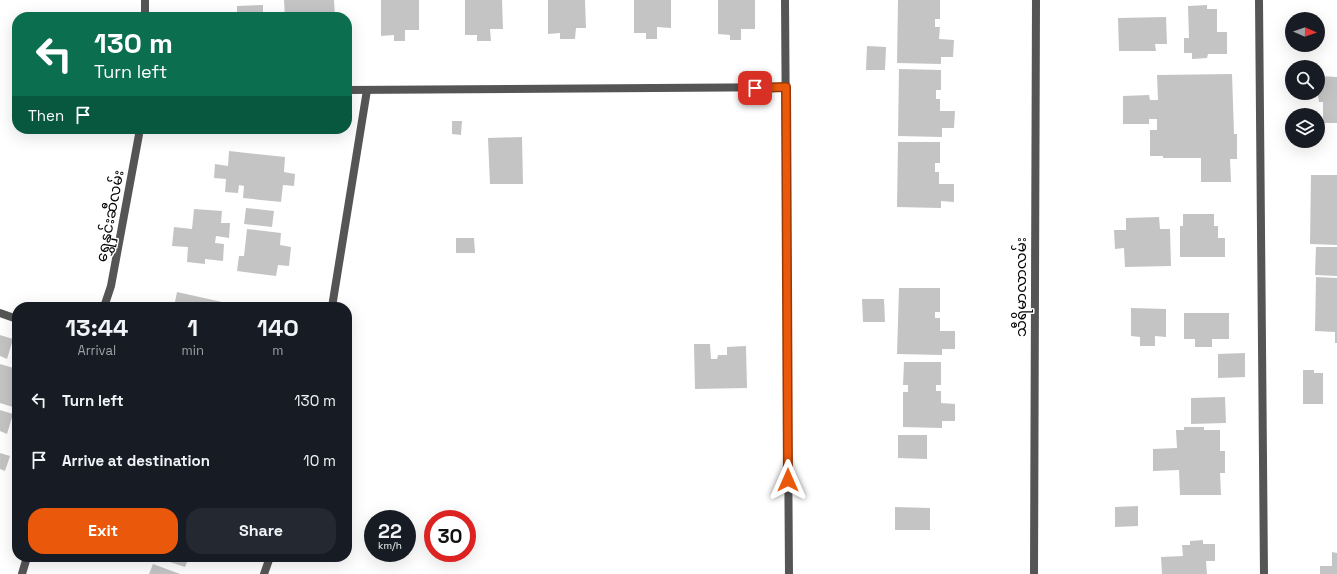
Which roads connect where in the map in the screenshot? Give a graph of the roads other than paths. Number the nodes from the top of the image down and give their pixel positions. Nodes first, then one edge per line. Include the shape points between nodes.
1 (145, 0) edge
2 (785, 0) edge
3 (1036, 0) edge
4 (1259, 0) edge
5 (144, 12) edge
6 (786, 87) junction
7 (352, 90) edge
8 (367, 90) junction
9 (139, 134) edge
10 (106, 302) edge
11 (333, 302) edge
12 (0, 313) edge
13 (12, 317) edge
14 (26, 562) edge
15 (268, 562) edge
16 (22, 574) edge
17 (264, 574) edge
18 (789, 574) edge
19 (1034, 574) edge
20 (1264, 574) edge

1 - 5 street
2 - 6 street
3 - 19 street, သီရိမာလာလမ်း
4 - 20 street
6 - 8 street
6 - 18 street
7 - 8 street
8 - 11 street
9 - 10 street, ရွှေနှင်းဆီလမ်း via 111,286
12 - 13 street
14 - 16 street
15 - 17 street

